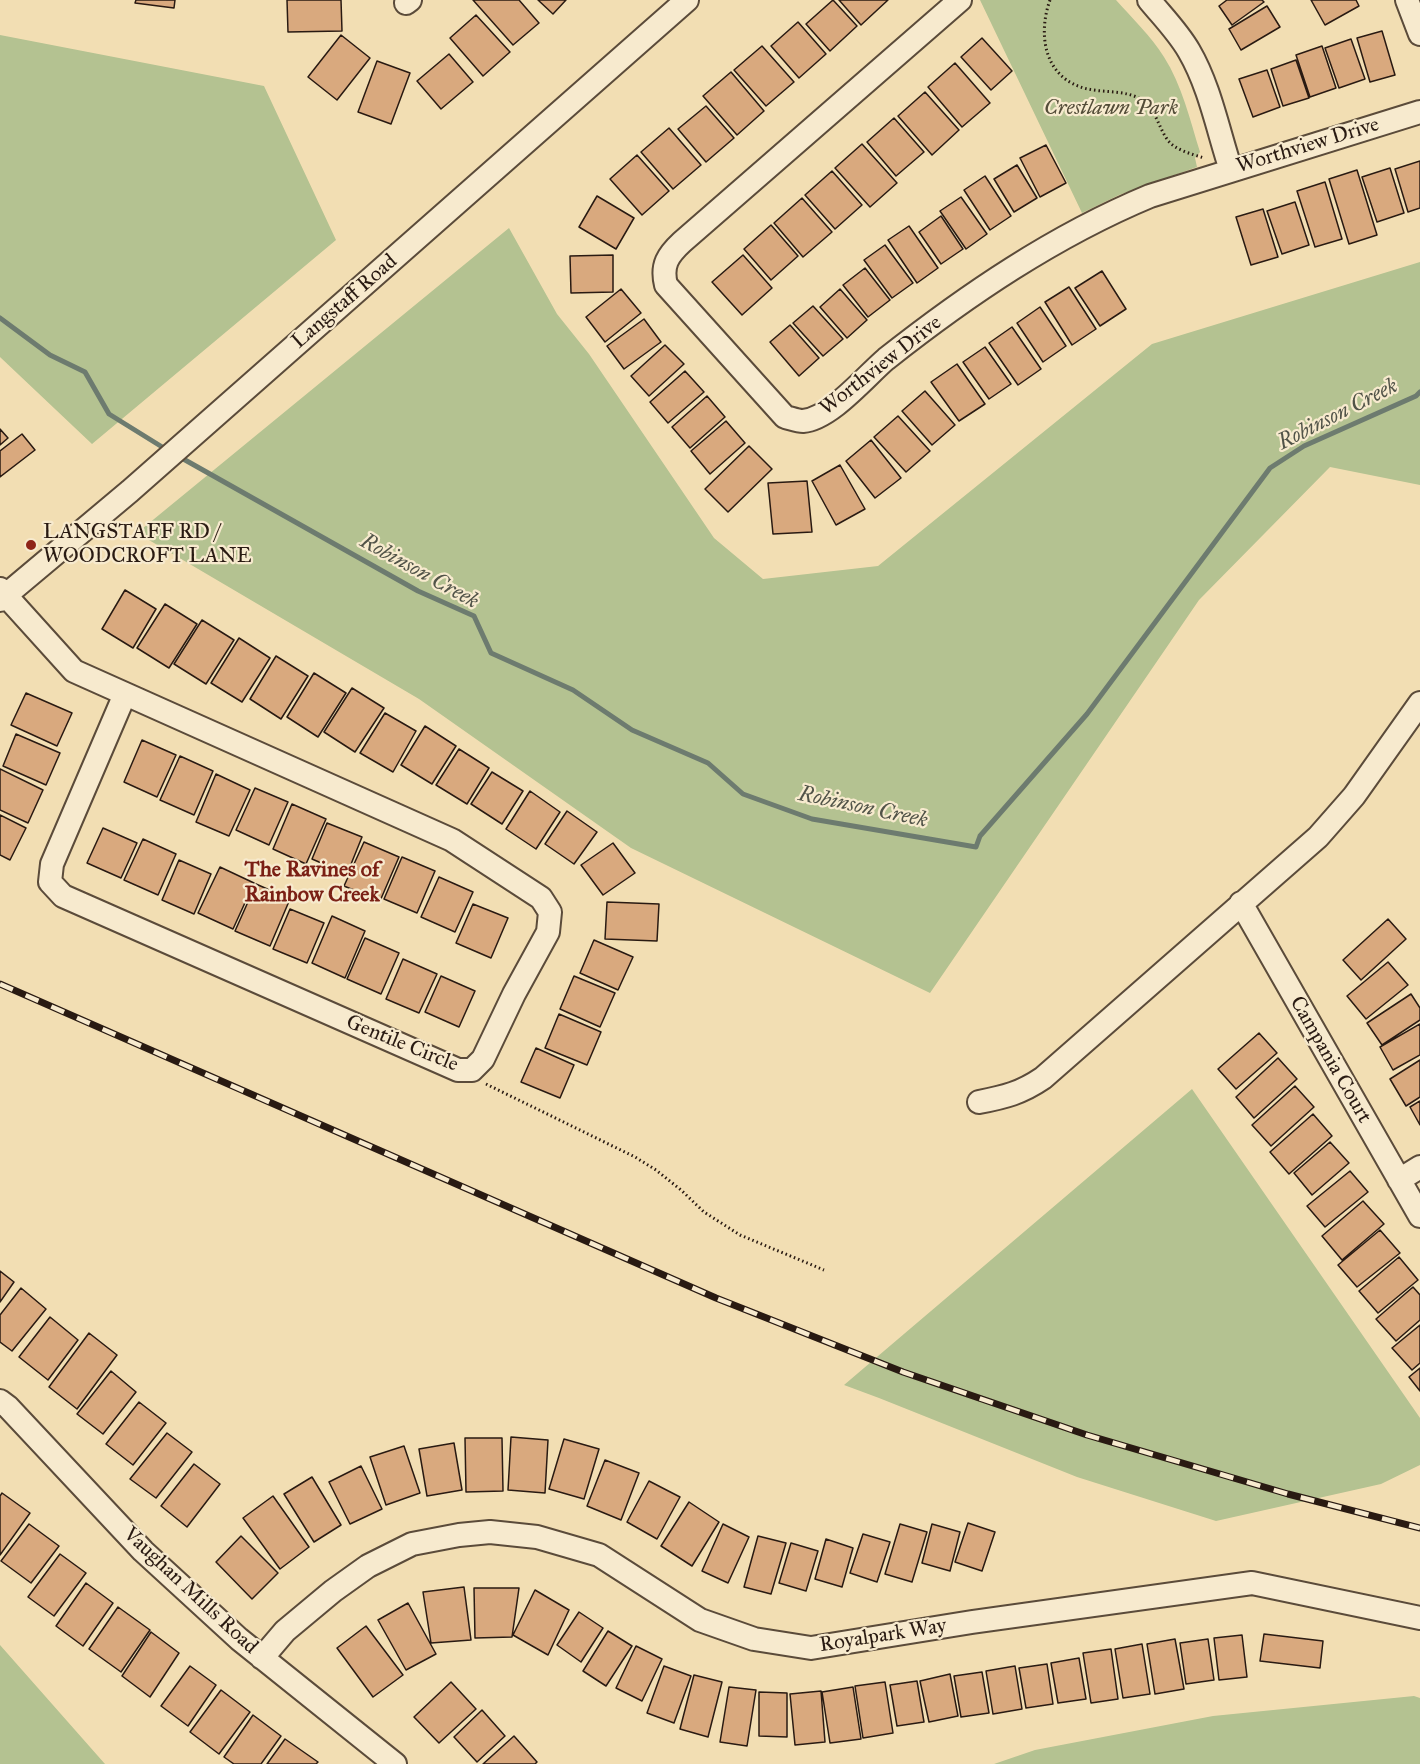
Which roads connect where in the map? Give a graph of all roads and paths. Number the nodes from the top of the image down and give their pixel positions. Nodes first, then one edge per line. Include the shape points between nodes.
1 (687, 0) edge
2 (960, 0) edge
3 (1050, 0) edge
4 (1149, 0) edge
5 (1407, 0) edge
6 (1420, 34) edge
7 (1420, 112) edge
8 (1203, 158) dead end
9 (1231, 170) junction
10 (2, 595) edge
11 (125, 694) junction
12 (1420, 703) edge
13 (1241, 903) junction
14 (486, 1084) dead end
15 (979, 1102) dead end
16 (1420, 1167) edge
17 (1399, 1180) junction
18 (1420, 1216) edge
19 (824, 1270) dead end
20 (0, 1401) edge
21 (1420, 1618) edge
22 (262, 1658) junction
23 (394, 1764) edge

1 - 10 street, Langstaff Road via 130,491
2 - 9 street, Worthview Drive via 682,242 666,261 666,285 785,417 802,421 822,416 936,321 1074,231 1150,196
3 - 8 path via 1043,24 1044,43 1055,70 1073,84 1140,99 1149,106 1167,140
4 - 9 street via 1190,53
5 - 6 street
7 - 9 street, Worthview Drive
10 - 11 street, Gentile Circle via 74,671
11 - 11 street, Gentile Circle via 52,864 50,882 56,889 63,896 458,1070 472,1070 483,1059 548,932 550,912 541,898 452,840
12 - 13 street via 1354,796 1318,837
13 - 15 street via 1043,1077 1006,1097
13 - 17 street, Campania Court
14 - 19 path via 635,1157 704,1212 740,1235
16 - 17 street
17 - 18 street, Campania Court
20 - 22 street, Vaughan Mills Road via 144,1551
21 - 22 street, Royalpark Way via 1252,1583 811,1648 754,1639 700,1620 599,1555 537,1537 490,1532 412,1544 368,1566 285,1631
22 - 23 street, Vaughan Mills Road

